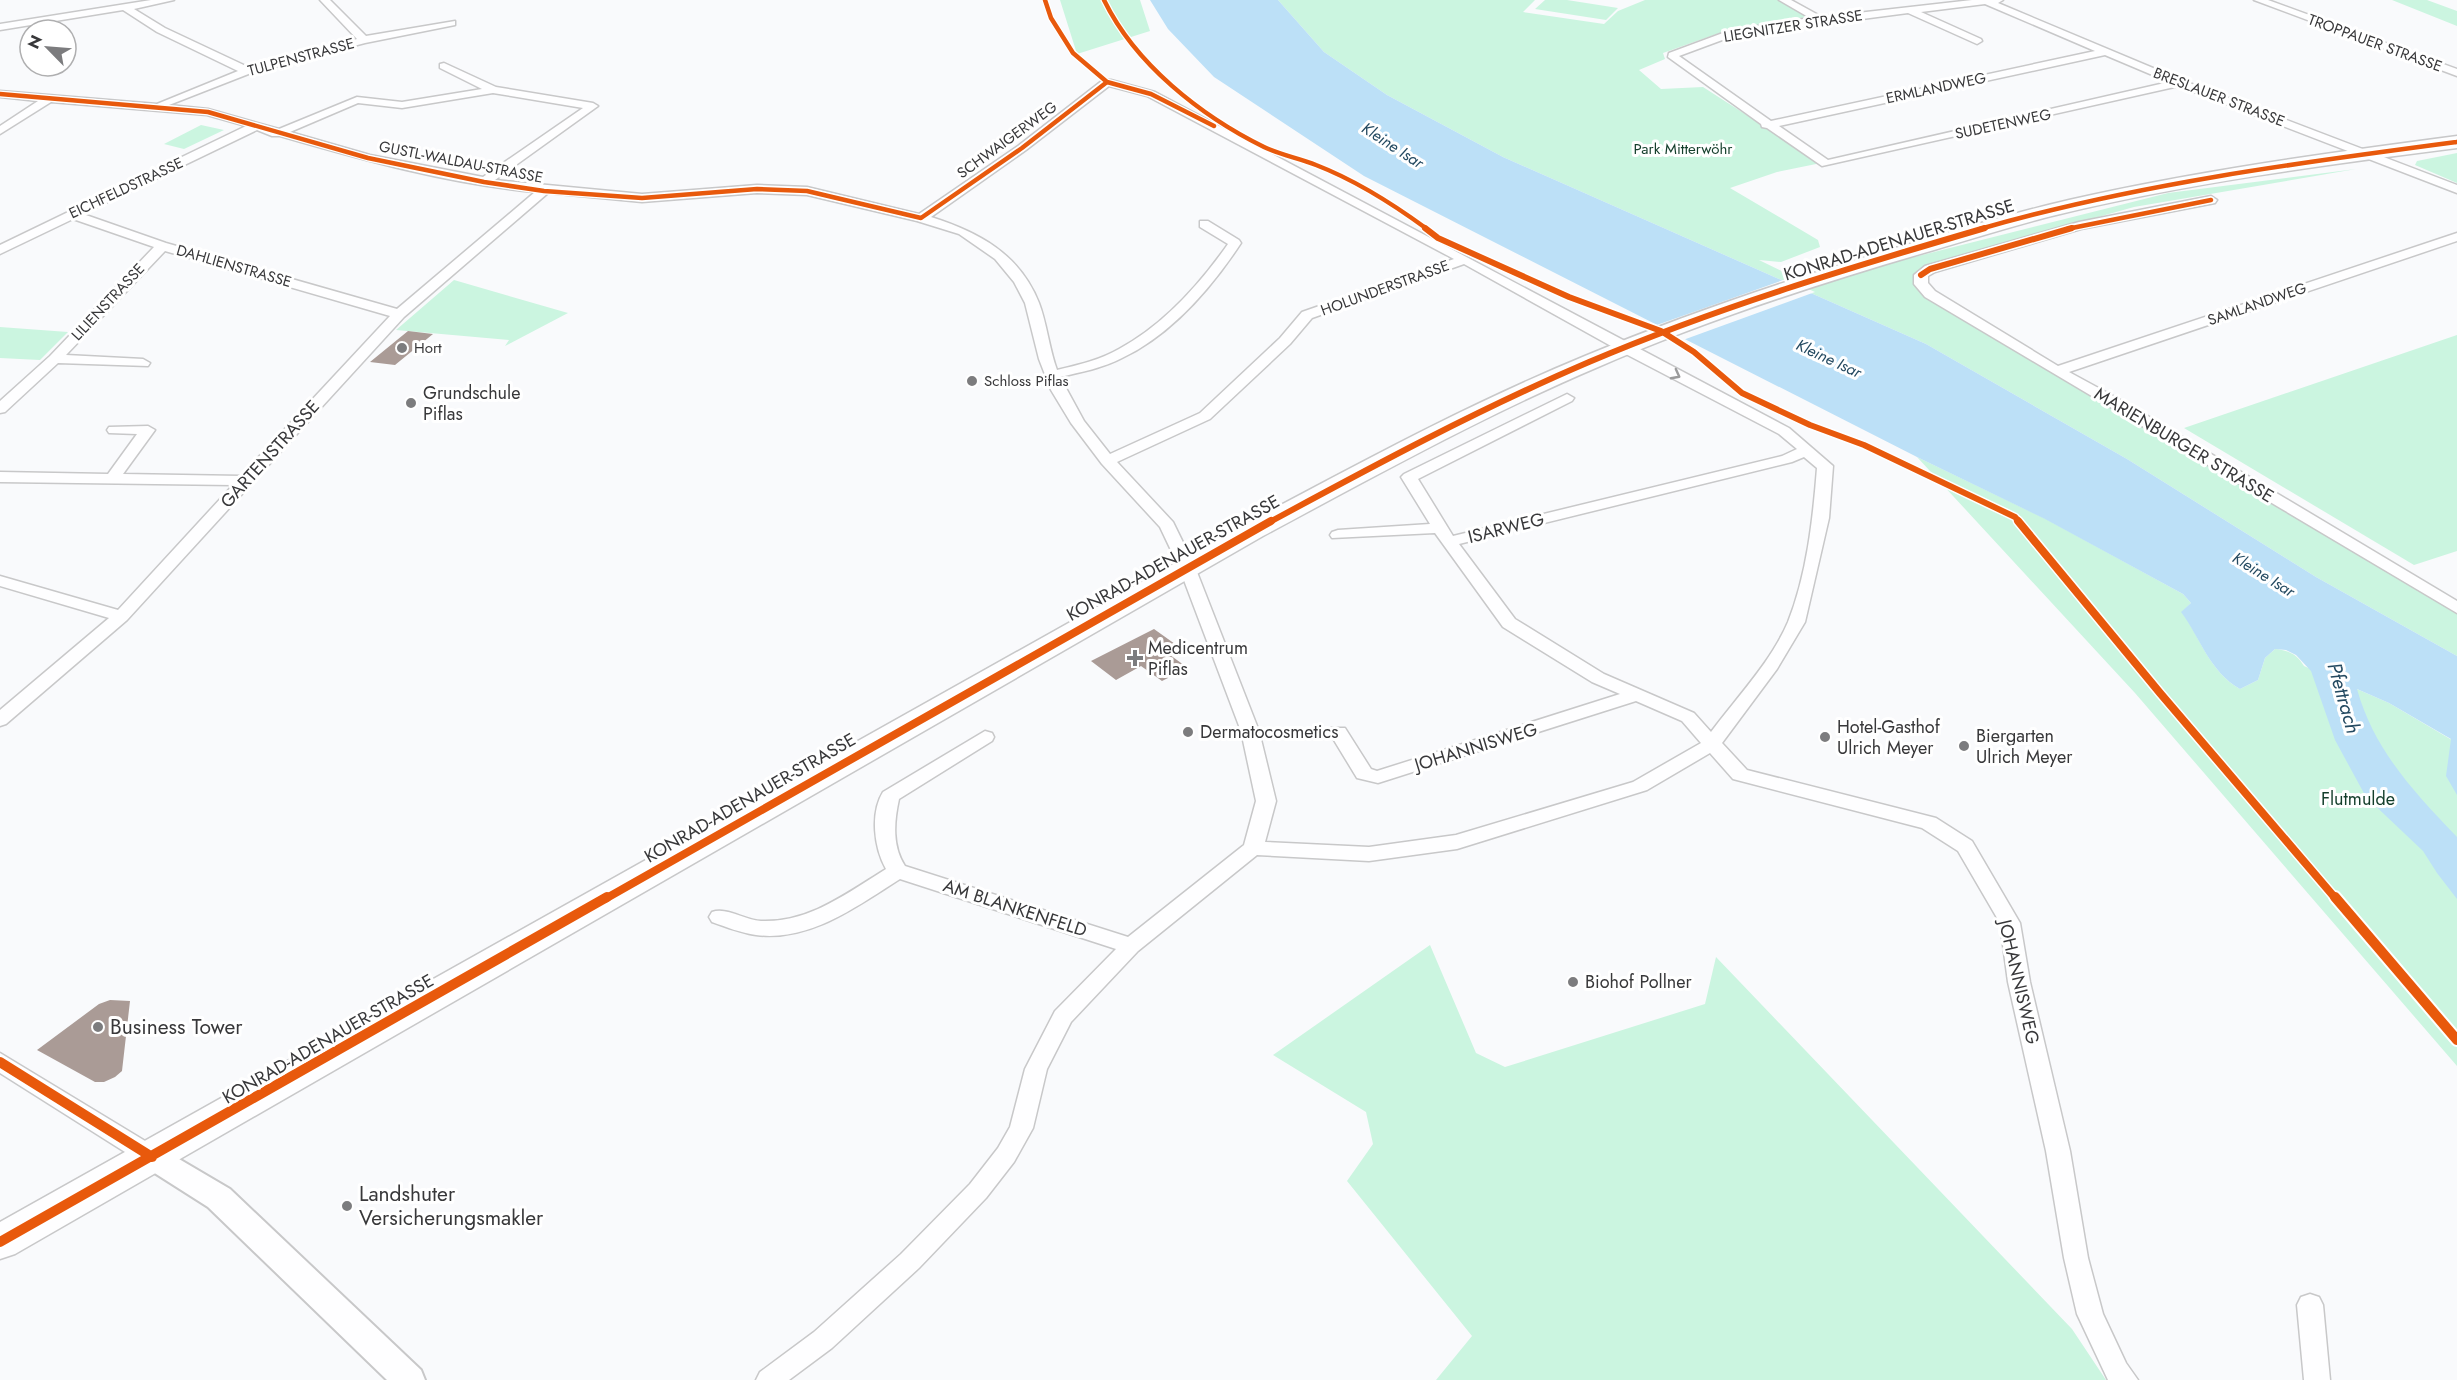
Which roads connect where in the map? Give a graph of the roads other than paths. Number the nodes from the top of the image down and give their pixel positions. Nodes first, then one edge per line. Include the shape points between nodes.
1 (169, 0) edge
2 (325, 0) edge
3 (1784, 0) edge
4 (1989, 0) edge
5 (2259, 0) edge
6 (125, 7) junction
7 (1909, 10) junction
8 (1820, 20) junction
9 (451, 23) dead end
10 (0, 27) edge
11 (364, 40) junction
12 (1977, 41) dead end
13 (2106, 52) junction
14 (444, 66) dead end
15 (247, 71) junction
16 (2457, 73) edge
17 (2180, 83) junction
18 (493, 90) junction
19 (0, 94) edge
20 (50, 98) junction
21 (156, 106) junction
22 (1766, 125) junction
23 (253, 127) junction
24 (0, 131) edge
25 (276, 134) junction
26 (2457, 142) edge
27 (2366, 154) junction
28 (1826, 164) joint
29 (484, 182) junction
30 (2457, 189) edge
31 (544, 191) junction
32 (2211, 200) dead end
33 (71, 214) junction
34 (921, 218) junction
35 (1204, 224) dead end
36 (2457, 237) edge
37 (162, 246) junction
38 (0, 250) edge
39 (1463, 260) junction
40 (399, 314) junction
41 (1631, 345) junction
42 (55, 359) junction
43 (143, 363) dead end
44 (2057, 370) junction
45 (1053, 375) junction
46 (1567, 398) dead end
47 (0, 409) edge
48 (114, 430) dead end
49 (1807, 450) junction
50 (1107, 462) junction
51 (0, 477) edge
52 (112, 479) junction
53 (246, 481) junction
54 (1338, 535) dead end
55 (1444, 535) junction
56 (1186, 567) junction
57 (0, 581) edge
58 (2457, 608) edge
59 (121, 616) junction
60 (1634, 696) junction
61 (0, 720) edge
62 (1338, 732) dead end
63 (985, 737) dead end
64 (1712, 744) junction
65 (1253, 848) junction
66 (898, 871) junction
67 (719, 917) dead end
68 (1131, 946) junction
69 (0, 1062) edge
70 (152, 1157) junction
71 (0, 1242) edge
72 (2310, 1305) dead end
73 (409, 1380) edge
74 (770, 1380) edge
75 (2125, 1380) edge
76 (2317, 1380) edge

1 - 6 street
2 - 11 street
3 - 8 street
4 - 7 street, LIEGNITZER STRASSE
4 - 13 street, BRESLAUER STRASSE
5 - 16 street, TROPPAUER STRASSE
6 - 10 street
6 - 15 street via 146,23
7 - 8 street, LIEGNITZER STRASSE
7 - 12 street
8 - 22 street, LIEGNITZER STRASSE via 1731,33 1673,55
9 - 11 street, TULPENSTRASSE
11 - 15 street, TULPENSTRASSE
13 - 17 street, BRESLAUER STRASSE
13 - 22 street, ERMLANDWEG
14 - 18 street
15 - 21 street, TULPENSTRASSE
17 - 27 street, BRESLAUER STRASSE
17 - 28 street, SUDETENWEG
18 - 25 street via 402,105 357,100
18 - 29 street via 593,106
19 - 20 street, GUSTL-WALDAU-STRASSE
20 - 21 street, GUSTL-WALDAU-STRASSE
20 - 24 street
21 - 23 street, GUSTL-WALDAU-STRASSE via 208,112
22 - 28 street, LIEGNITZER STRASSE
23 - 25 street, GUSTL-WALDAU-STRASSE
23 - 33 street, EICHFELDSTRASSE
25 - 29 street, GUSTL-WALDAU-STRASSE
26 - 27 main road, KONRAD-ADENAUER-STRASSE
27 - 30 street, BRESLAUER STRASSE
27 - 41 main road, KONRAD-ADENAUER-STRASSE via 2089,201 2006,222 1830,275
29 - 31 street, GUSTL-WALDAU-STRASSE
31 - 34 street, GUSTL-WALDAU-STRASSE via 642,198 758,189 807,191
31 - 40 street, GARTENSTRASSE
32 - 44 street, MARIENBURGER STRASSE via 2079,226 1930,269 1921,275 1921,284 1930,294
33 - 37 street, DAHLIENSTRASSE
33 - 38 street, EICHFELDSTRASSE
34 - 39 street, SCHWAIGERWEG via 1022,148 1107,82 1130,86 1161,99
34 - 45 street, GUSTL-WALDAU-STRASSE via 963,231 1000,256 1012,270 1032,303
35 - 45 street via 1235,243 1225,260 1171,315 1125,351 1104,362
36 - 44 street, SAMLANDWEG
37 - 40 street, DAHLIENSTRASSE
37 - 42 street, LILIENSTRASSE
39 - 41 street
39 - 50 street, HOLUNDERSTRASSE via 1307,315 1205,416
40 - 53 street, GARTENSTRASSE
41 -> 49 street via 1784,431
41 - 56 main road, KONRAD-ADENAUER-STRASSE via 1434,436
42 - 43 street, LILIENSTRASSE
42 - 47 street, LILIENSTRASSE
44 - 58 street, MARIENBURGER STRASSE
45 - 50 street, GUSTL-WALDAU-STRASSE via 1078,423
46 - 55 street, ISARWEG via 1409,477
48 - 52 street via 148,430
49 - 55 street, ISARWEG via 1787,459
49 - 64 street via 1813,459 1825,465 1821,518 1796,622 1768,669
50 - 56 street, GUSTL-WALDAU-STRASSE via 1167,525
51 - 52 street
52 - 53 street
53 - 59 street, GARTENSTRASSE
54 - 55 street
55 - 60 street, JOHANNISWEG via 1509,623
56 - 65 street, GUSTL-WALDAU-STRASSE via 1250,731 1266,801
56 - 70 main road, KONRAD-ADENAUER-STRASSE
57 - 59 street
59 - 61 street, GARTENSTRASSE
60 - 62 street, JOHANNISWEG via 1377,777 1364,774
60 - 64 street, JOHANNISWEG via 1688,717
63 - 66 street via 890,796 885,836 888,859
64 - 65 street via 1640,786 1457,842 1369,854
64 - 75 street, JOHANNISWEG via 1740,775 1929,823 1965,846 2010,923 2084,1292 2090,1314
65 - 68 street
66 - 67 street via 836,909 795,926 760,928
66 - 68 street, AM BLANKENFELD
68 - 74 street via 1063,1017 1036,1069 1021,1128 978,1191 910,1261 823,1340
69 - 70 street
70 - 71 main road, KONRAD-ADENAUER-STRASSE
70 - 73 street via 219,1198
72 - 76 street

